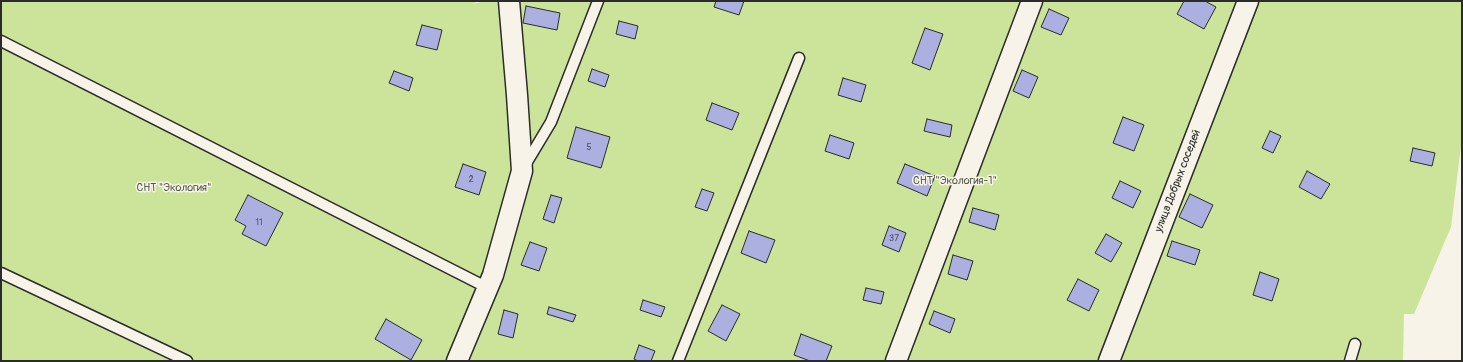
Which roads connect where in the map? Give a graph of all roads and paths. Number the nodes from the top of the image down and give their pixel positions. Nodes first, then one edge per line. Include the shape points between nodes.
1 (509, 1) edge
2 (598, 1) edge
3 (1032, 1) edge
4 (1248, 1) edge
5 (1, 41) edge
6 (799, 58) dead end
7 (522, 171) junction
8 (1, 273) edge
9 (488, 288) junction
10 (1355, 344) dead end
11 (187, 361) edge
12 (457, 361) edge
13 (678, 361) edge
14 (896, 361) edge
15 (1109, 361) edge
16 (1350, 361) edge

1 - 7 street
2 - 7 lane via 551,122
3 - 14 street
4 - 15 street, улица Добрых соседей
5 - 9 lane
6 - 13 lane
7 - 9 street
8 - 11 lane
9 - 12 street
10 - 16 lane

